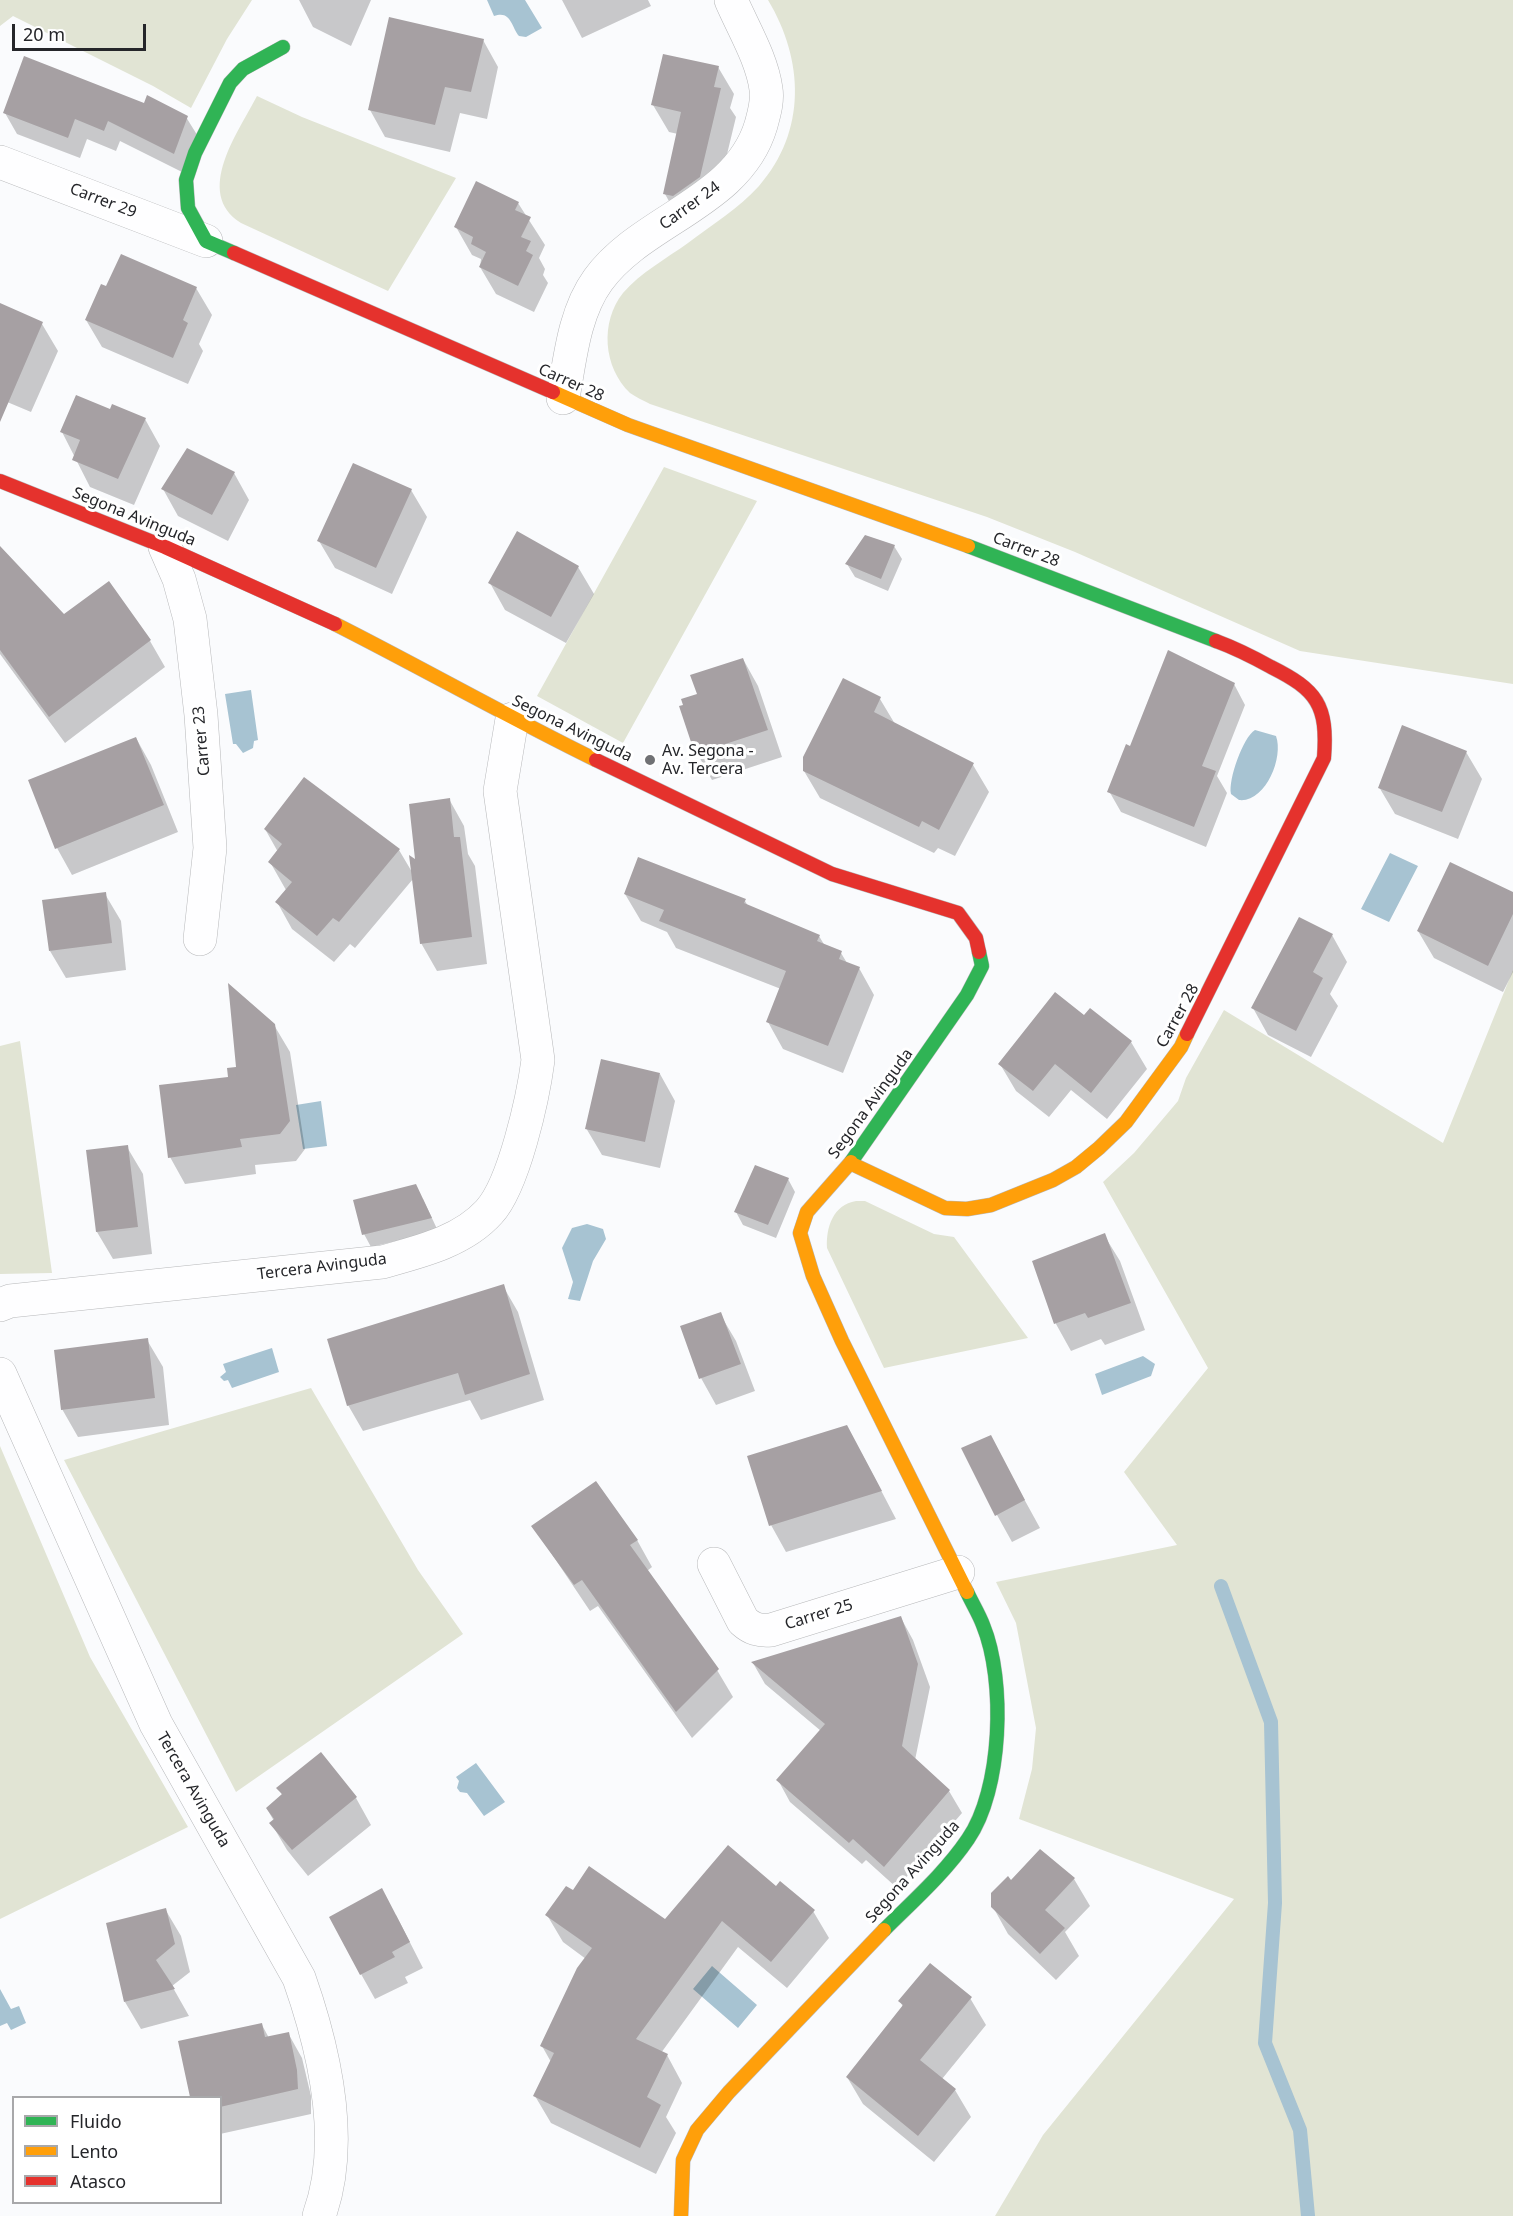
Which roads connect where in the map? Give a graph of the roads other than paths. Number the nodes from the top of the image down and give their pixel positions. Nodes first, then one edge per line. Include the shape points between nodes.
1 (731, 0) edge
2 (283, 47) dead end
3 (0, 162) edge
4 (206, 241) junction
5 (563, 398) junction
6 (0, 481) edge
7 (165, 547) junction
8 (512, 719) junction
9 (200, 939) dead end
10 (850, 1163) junction
11 (0, 1305) edge
12 (0, 1374) edge
13 (714, 1564) dead end
14 (958, 1572) junction
15 (319, 2216) edge
16 (681, 2216) edge

1 - 5 street, Carrer 24 via 762,72 765,111 759,132 734,172 616,259 597,282 577,326
2 - 4 street via 233,78 190,162 186,202 190,220
3 - 4 street, Carrer 29
4 - 5 street, Carrer 28
5 - 10 street, Carrer 28 via 628,425 1022,565 1234,648 1301,682 1323,716 1324,758 1199,1015 1165,1071 1126,1122 1099,1148 1053,1180 991,1205 967,1209 945,1208
6 - 7 street, Segona Avinguda
7 - 8 street, Segona Avinguda via 385,648
7 - 9 street, Carrer 23 via 190,619 201,715 210,848
8 - 10 street, Segona Avinguda via 832,874 958,913 976,938 982,966 950,1020
8 - 11 street, Tercera Avinguda via 500,791 538,1060 533,1097 506,1183 489,1212 439,1244 381,1262 10,1300
10 - 14 street, Segona Avinguda via 807,1212 800,1233 806,1257 842,1341
12 - 15 street, Tercera Avinguda via 156,1724 299,1978 313,2017 329,2105 329,2178
13 - 14 street, Carrer 25 via 743,1621 760,1630 771,1630
14 - 16 street, Segona Avinguda via 984,1627 995,1675 999,1745 983,1812 970,1837 696,2131 685,2152

